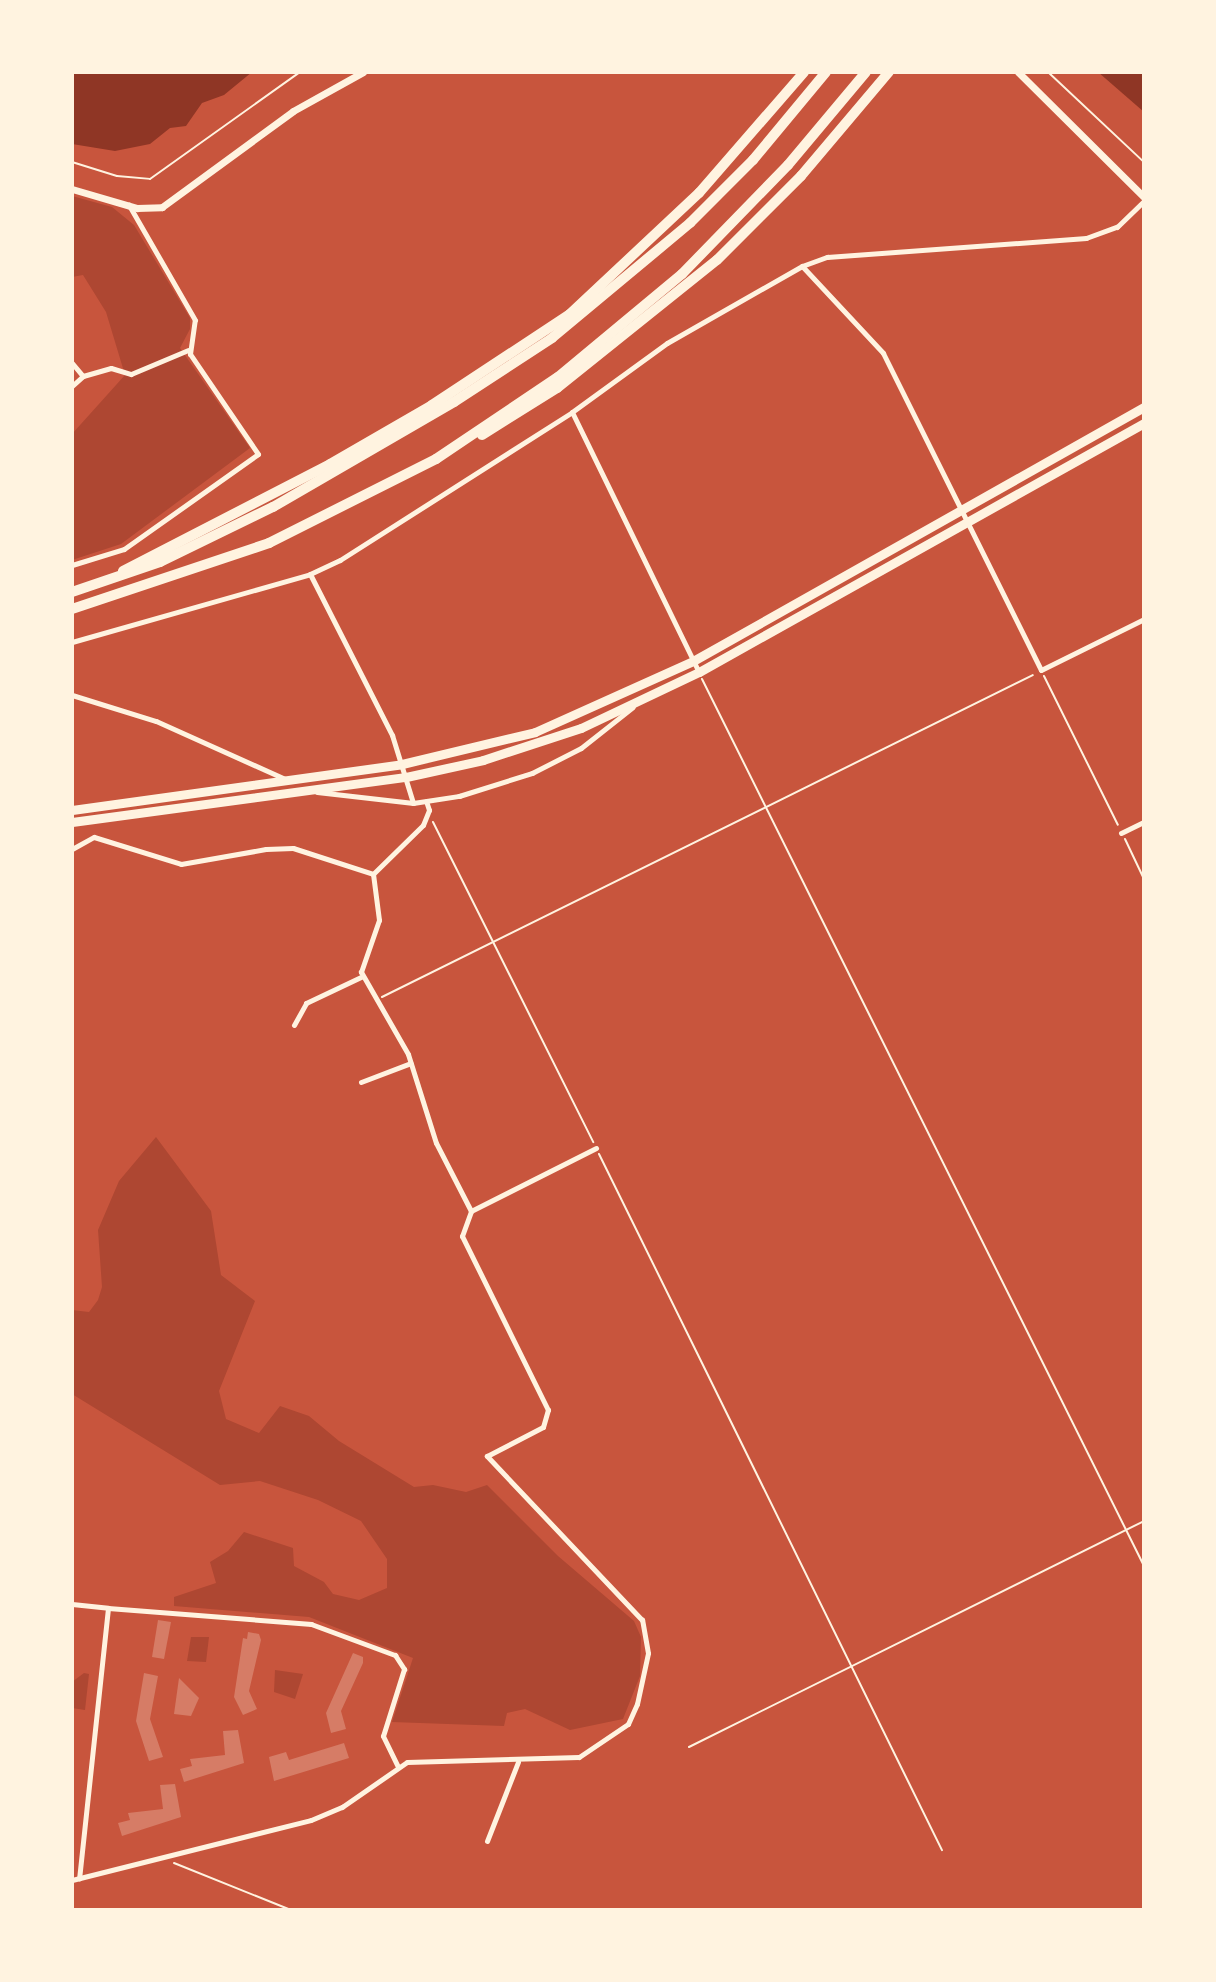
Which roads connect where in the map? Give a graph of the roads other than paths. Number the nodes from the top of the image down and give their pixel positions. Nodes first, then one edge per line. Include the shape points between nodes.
1 (363, 72) edge
2 (804, 72) edge
3 (826, 72) edge
4 (866, 72) edge
5 (889, 72) edge
6 (1018, 72) edge
7 (72, 189) edge
8 (1144, 199) edge
9 (129, 205) junction
10 (802, 266) junction
11 (188, 350) junction
12 (72, 363) edge
13 (83, 376) junction
14 (72, 386) edge
15 (1144, 407) edge
16 (572, 412) junction
17 (1144, 423) edge
18 (436, 460) junction
19 (963, 511) junction
20 (968, 522) junction
21 (72, 565) edge
22 (310, 574) junction
23 (105, 583) junction
24 (72, 592) edge
25 (72, 609) edge
26 (1144, 619) edge
27 (72, 642) edge
28 (693, 661) junction
29 (699, 672) junction
30 (72, 695) edge
31 (638, 703) junction
32 (402, 764) junction
33 (406, 777) junction
34 (285, 779) junction
35 (300, 789) junction
36 (426, 801) junction
37 (413, 803) junction
38 (72, 810) edge
39 (72, 822) edge
40 (1144, 822) edge
41 (1121, 833) road end
42 (72, 849) edge
43 (373, 874) junction
44 (363, 976) junction
45 (294, 1024) dead end
46 (411, 1063) junction
47 (361, 1082) dead end
48 (596, 1147) road end
49 (471, 1211) junction
50 (72, 1604) edge
51 (108, 1608) junction
52 (518, 1762) junction
53 (398, 1767) junction
54 (487, 1841) dead end
55 (79, 1878) junction
56 (72, 1880) edge

1 - 9 street via 293,111 172,203 154,209
2 - 23 highway via 699,192 570,314 432,405
3 - 23 highway via 753,160 690,223 552,338 454,402 273,507 208,541
4 - 18 highway via 788,166 682,274 558,377
5 - 18 highway via 801,176 717,260 557,388
6 - 8 street
7 - 9 street
8 - 10 street via 1117,227 1086,238 827,257
9 - 11 street via 195,320
10 - 16 street via 667,343
10 - 19 street via 876,341
11 - 13 street via 131,374 111,368
11 - 21 street via 258,454 124,549
12 - 13 street
13 - 14 street
15 - 19 main road
16 - 22 street via 385,535
16 - 28 street
17 - 20 main road
18 - 25 highway via 269,543
19 - 20 street
19 - 28 main road
20 - 26 street via 1041,670
20 - 29 main road
22 - 27 street
22 - 32 street
23 - 24 highway
28 - 29 street
28 - 32 main road via 535,732
29 - 31 main road
30 - 34 street via 156,721
31 - 33 main road via 532,746
31 - 36 street via 581,748 532,773 459,796
32 - 33 street
32 - 34 main road
33 - 35 main road
33 - 37 street
34 - 38 main road
35 - 37 street
35 - 39 main road
36 - 37 street
36 - 43 street via 428,816
40 - 41 street
42 - 43 street via 94,838 181,864 266,849 293,849
43 - 44 street via 379,920 363,957
44 - 45 street via 306,1003
44 - 46 street
46 - 47 street
46 - 49 street via 436,1143
48 - 49 street
49 - 52 street via 463,1236 548,1410 543,1427 487,1455 642,1619 648,1638 644,1679 628,1724 579,1757
50 - 51 street
51 - 53 street via 311,1624 395,1655 404,1669 383,1736
51 - 55 street
52 - 53 street via 416,1760
52 - 54 street
53 - 55 street via 342,1807 311,1820
55 - 56 street

